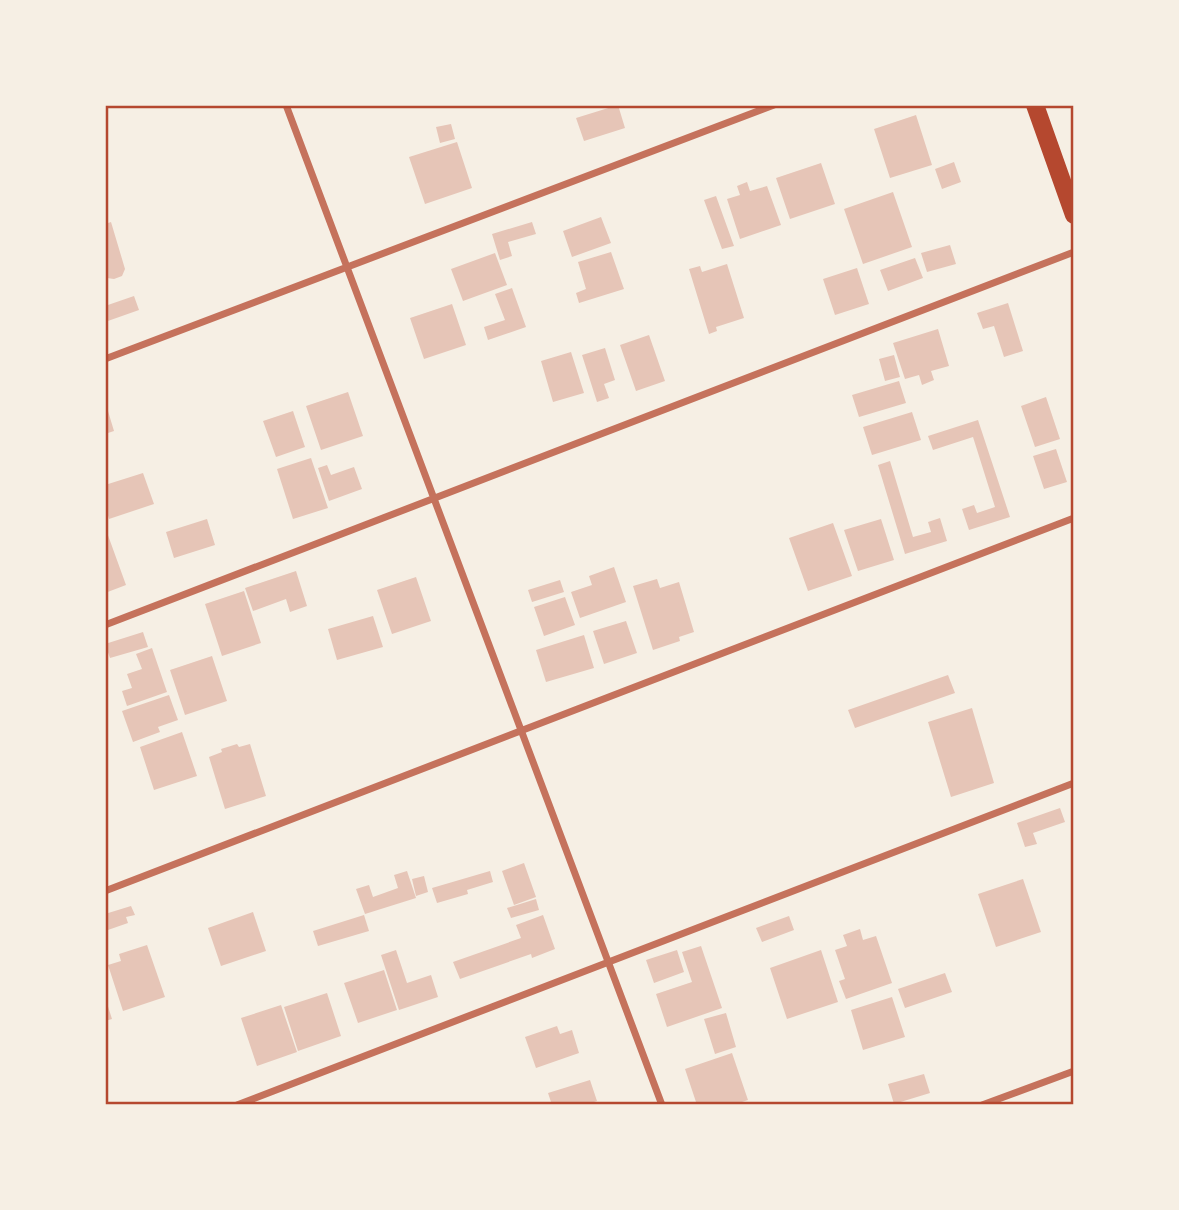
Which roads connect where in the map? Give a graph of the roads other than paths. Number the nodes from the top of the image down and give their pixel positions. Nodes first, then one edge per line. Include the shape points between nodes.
1 (286, 105) edge
2 (774, 105) edge
3 (1035, 105) edge
4 (1074, 215) edge
5 (1074, 252) edge
6 (346, 267) junction
7 (105, 359) edge
8 (433, 498) junction
9 (1074, 519) edge
10 (105, 625) edge
11 (521, 731) junction
12 (1074, 783) edge
13 (105, 891) edge
14 (608, 962) junction
15 (1074, 1071) edge
16 (237, 1105) edge
17 (662, 1105) edge
18 (982, 1105) edge

1 - 6 street
2 - 6 street
3 - 4 main road
5 - 8 street
6 - 7 street
6 - 8 street
8 - 10 street
8 - 11 street
9 - 11 street
11 - 13 street
11 - 14 street
12 - 14 street
14 - 16 street
14 - 17 street
15 - 18 street

